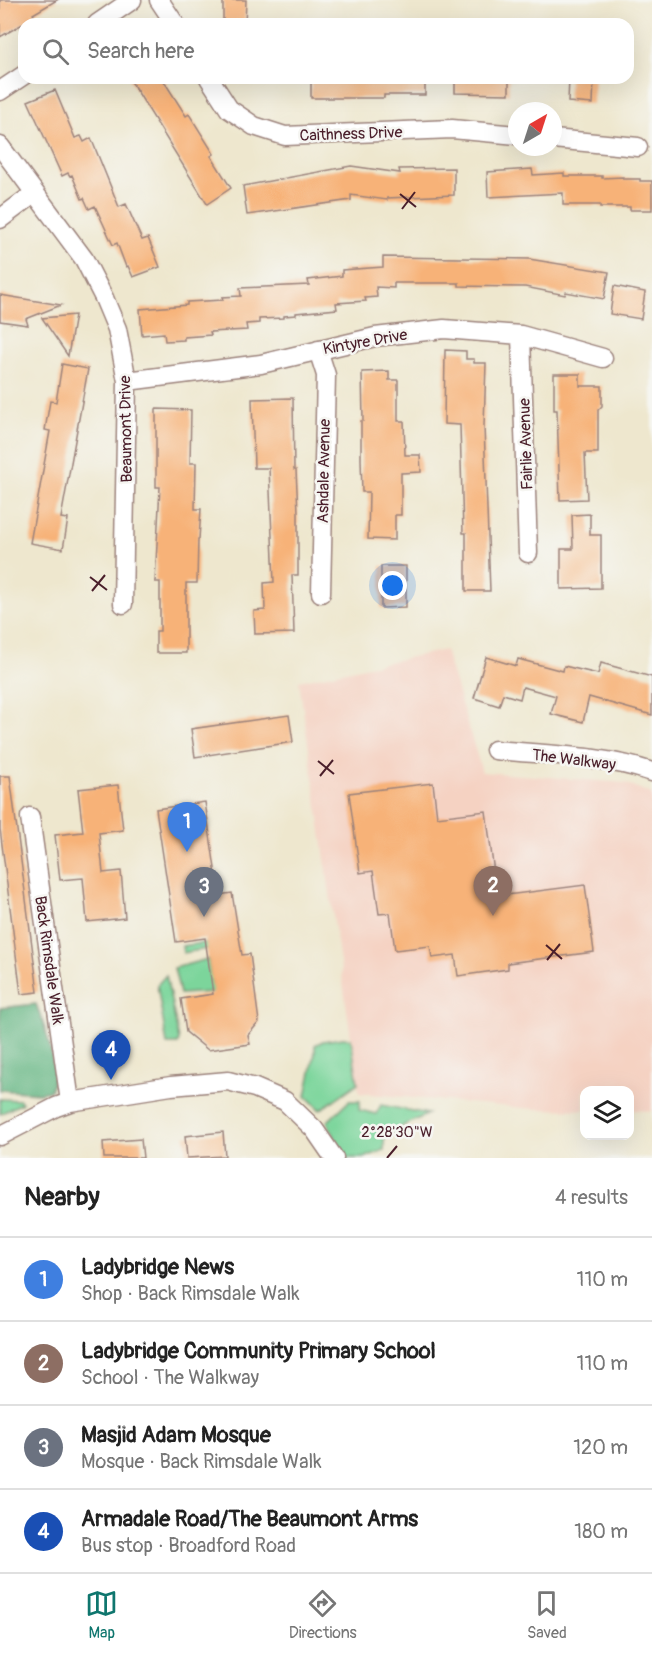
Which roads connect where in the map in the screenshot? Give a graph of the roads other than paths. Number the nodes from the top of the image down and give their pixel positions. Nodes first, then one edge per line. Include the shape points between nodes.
1 (132, 0) edge
2 (159, 0) edge
3 (106, 18) edge
4 (171, 18) edge
5 (18, 79) edge
6 (213, 84) edge
7 (0, 91) edge
8 (508, 134) edge
9 (562, 140) edge
10 (0, 146) edge
11 (638, 147) dead end
12 (35, 193) junction
13 (0, 219) edge
14 (521, 335) junction
15 (318, 350) junction
16 (603, 358) dead end
17 (127, 381) junction
18 (528, 553) dead end
19 (321, 593) dead end
20 (123, 604) dead end
21 (495, 750) dead end
22 (652, 772) edge
23 (30, 817) dead end
24 (70, 1102) junction
25 (0, 1136) edge
26 (334, 1158) edge

1 - 3 street
2 - 4 street
5 - 7 street
6 - 8 street, Caithness Drive via 229,109 254,126 285,136 452,129
9 - 11 street
10 - 12 street, Beaumont Drive
12 - 13 street
12 - 17 street, Beaumont Drive via 84,259 104,298 117,329
14 - 15 street, Kintyre Drive via 444,329 375,337
14 - 16 street, Kintyre Drive
14 - 18 street, Fairlie Avenue
15 - 17 street, Kintyre Drive via 261,364
15 - 19 street, Ashdale Avenue via 326,375
17 - 20 street, Beaumont Drive
21 - 22 street, The Walkway via 591,758
23 - 24 street, Back Rimsdale Walk
24 - 25 street
24 - 26 street via 228,1081 285,1101 314,1129

